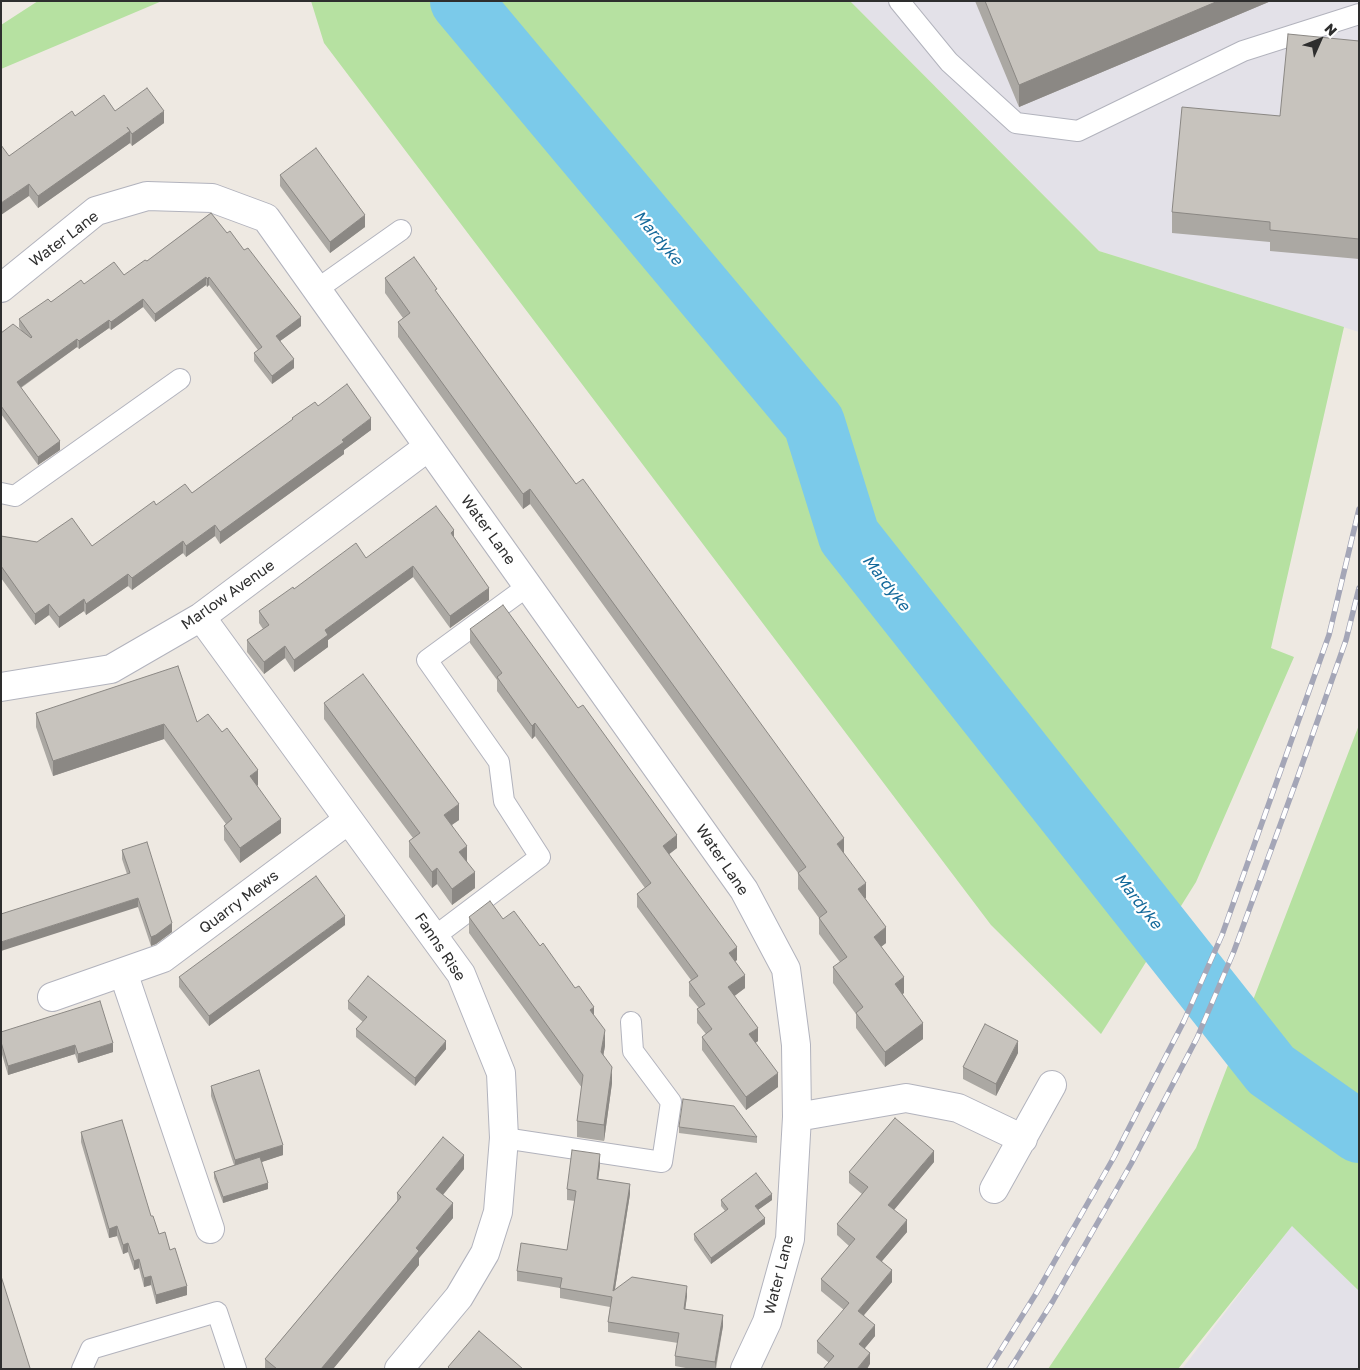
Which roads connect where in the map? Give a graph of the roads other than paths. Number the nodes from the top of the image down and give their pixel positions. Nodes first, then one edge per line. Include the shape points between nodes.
1 (899, 1) edge
2 (1359, 14) edge
3 (401, 230) dead end
4 (1, 288) edge
5 (316, 290) junction
6 (180, 379) dead end
7 (428, 447) junction
8 (1, 493) edge
9 (528, 586) junction
10 (201, 617) junction
11 (1, 687) edge
12 (348, 820) junction
13 (434, 937) junction
14 (123, 972) junction
15 (52, 998) dead end
16 (631, 1022) dead end
17 (1052, 1085) dead end
18 (797, 1117) junction
19 (504, 1138) junction
20 (1023, 1139) junction
21 (994, 1189) dead end
22 (210, 1230) dead end
23 (82, 1369) edge
24 (236, 1369) edge
25 (399, 1369) edge
26 (745, 1369) edge

1 - 2 lane via 949,62 1016,123 1078,132 1243,51
3 - 5 lane
4 - 5 street, Water Lane via 96,211 147,196 212,198 266,218
5 - 7 street, Water Lane
6 - 8 lane via 15,496
7 - 9 street, Water Lane
7 - 10 street, Marlow Avenue
9 - 13 lane via 427,660 499,762 504,802 540,858
9 - 18 street, Water Lane via 744,890 786,969 796,1046
10 - 11 street, Marlow Avenue via 111,669
10 - 12 street, Fanns Rise
12 - 13 street, Fanns Rise
12 - 14 street, Quarry Mews via 163,958
13 - 19 street, Fanns Rise via 461,974 501,1073
14 - 15 street, Quarry Mews
14 - 22 street
16 - 19 lane via 633,1051 671,1102 662,1162
17 - 20 street
18 - 20 street via 906,1098 958,1108
18 - 26 street, Water Lane via 790,1239 767,1322
19 - 25 street, Fanns Rise via 498,1212 485,1252 459,1297
20 - 21 street
23 - 24 lane via 91,1349 217,1312

